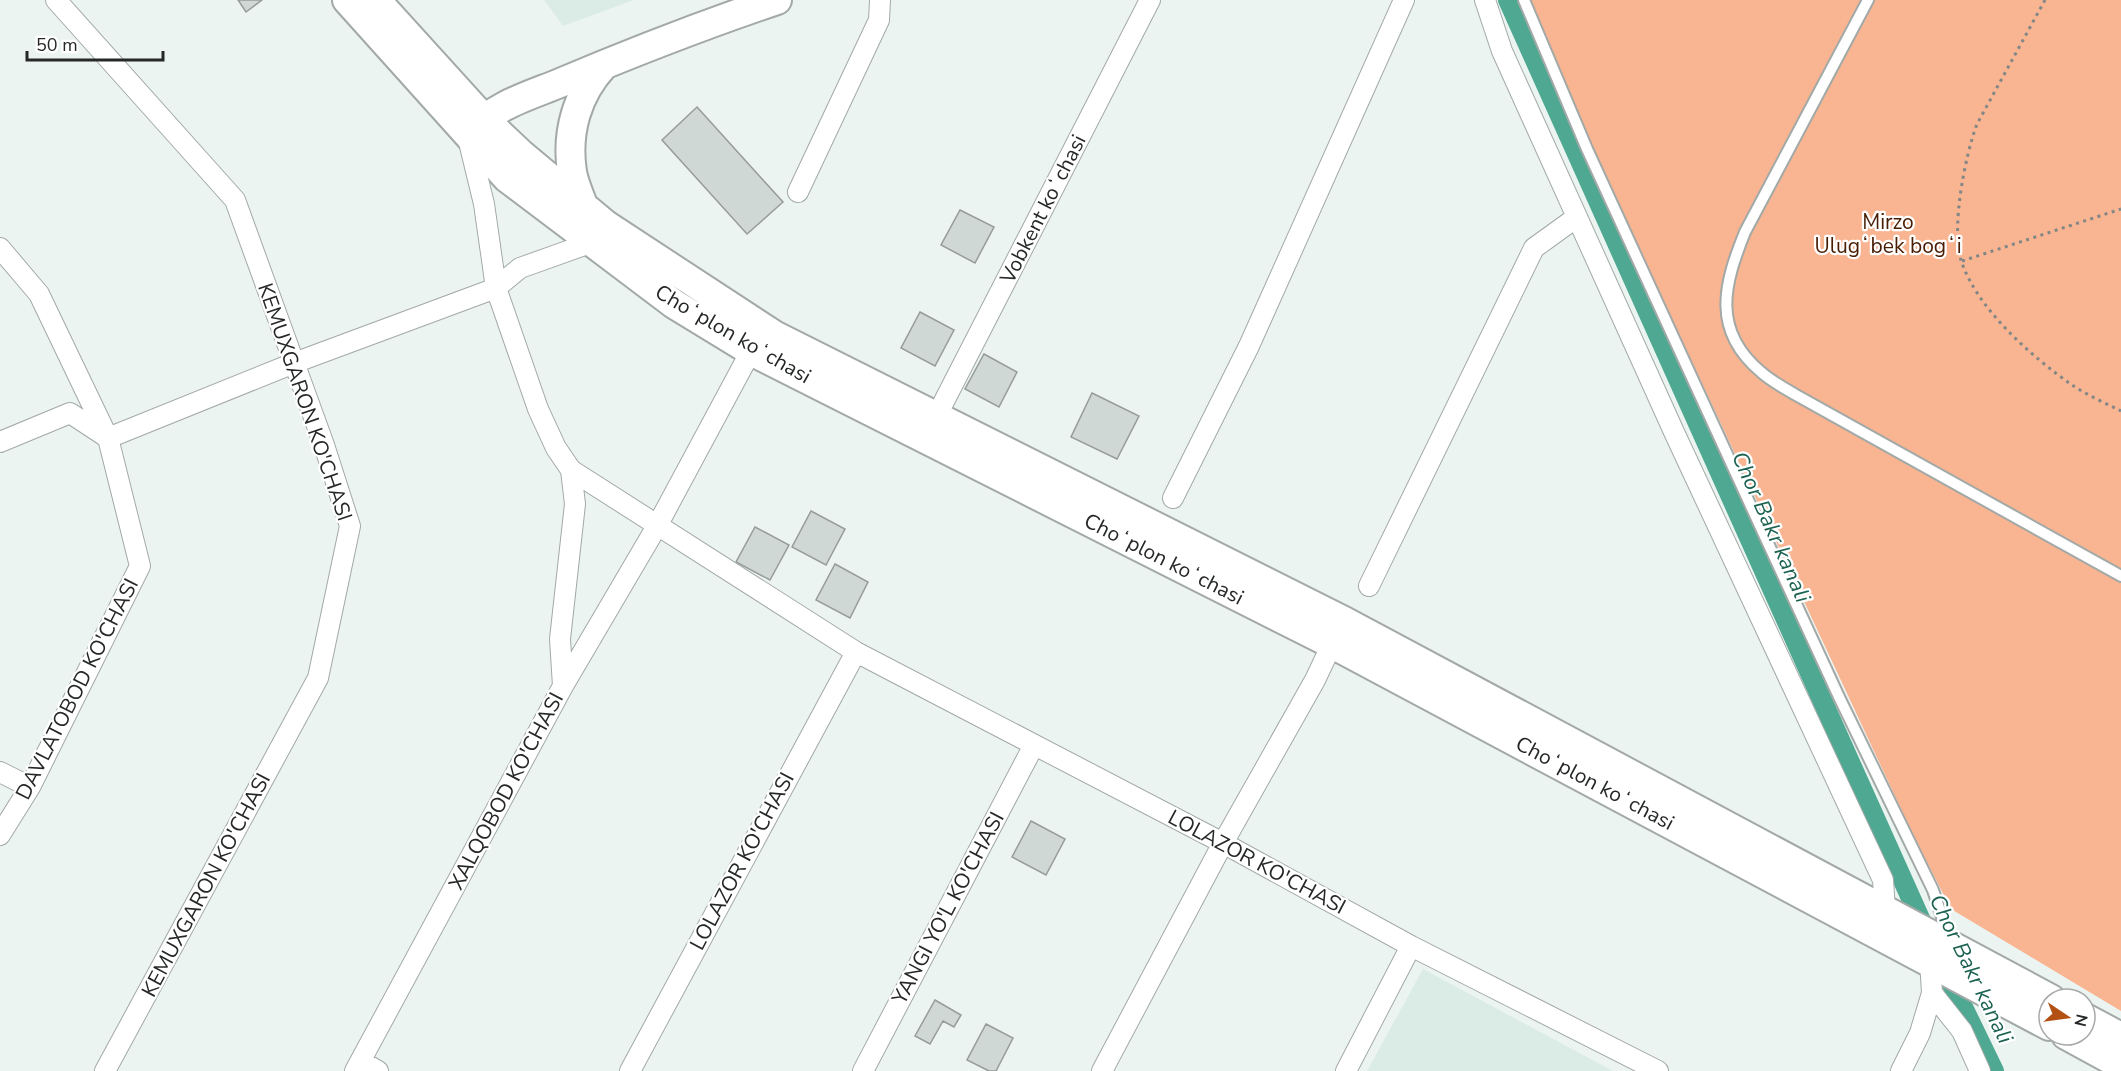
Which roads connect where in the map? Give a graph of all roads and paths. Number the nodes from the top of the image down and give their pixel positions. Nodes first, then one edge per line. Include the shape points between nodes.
1 (56, 0) edge
2 (347, 0) edge
3 (376, 0) edge
4 (777, 0) edge
5 (879, 0) edge
6 (1150, 0) edge
7 (1404, 0) edge
8 (1485, 0) edge
9 (1524, 0) edge
10 (1868, 0) edge
11 (2045, 0) edge
12 (605, 64) junction
13 (476, 128) junction
14 (798, 192) dead end
15 (584, 208) junction
16 (2121, 209) edge
17 (1577, 217) junction
18 (590, 243) junction
19 (0, 248) edge
20 (1962, 261) junction
21 (496, 288) junction
22 (751, 351) junction
23 (294, 363) junction
24 (2121, 411) edge
25 (936, 417) junction
26 (108, 438) junction
27 (0, 442) edge
28 (571, 470) junction
29 (1173, 498) dead end
30 (657, 526) junction
31 (2121, 576) edge
32 (1369, 586) dead end
33 (1332, 644) junction
34 (856, 652) junction
35 (563, 686) junction
36 (1034, 745) junction
37 (0, 771) edge
38 (30, 786) junction
39 (0, 835) edge
40 (1223, 843) junction
41 (1890, 912) junction
42 (1411, 946) junction
43 (1937, 950) junction
44 (1932, 993) junction
45 (2037, 993) edge
46 (2037, 1019) edge
47 (2097, 1024) edge
48 (2121, 1037) edge
49 (2088, 1047) edge
50 (2121, 1065) edge
51 (358, 1066) edge
52 (105, 1071) edge
53 (378, 1071) edge
54 (630, 1071) edge
55 (863, 1071) edge
56 (1102, 1071) edge
57 (1346, 1071) edge
58 (1658, 1071) edge
59 (1901, 1071) edge
60 (1980, 1071) edge

1 - 23 street, KEMUXGARON KO'CHASI via 235,200
2 - 13 main road, Choʻplon koʻchasi
3 - 13 main road, Choʻplon koʻchasi
4 - 12 main road
5 - 14 street via 879,20
6 - 25 street, Vobkent koʻchasi
7 - 29 street via 1249,346
8 - 17 street via 1503,51
9 - 43 lane via 1728,458 1933,890
10 - 31 lane via 1745,232 1731,266 1725,292 1737,346 1761,372 1796,395
11 - 20 path via 1977,124 1970,146 1959,234
12 - 13 main road
12 - 15 main road via 588,82 577,105 572,134 572,172
13 - 15 main road, Choʻplon koʻchasi
13 - 18 main road, Choʻplon koʻchasi via 507,178
13 - 21 street, XALQOBOD KO'CHASI
15 - 25 main road, Choʻplon koʻchasi via 690,283 774,335
16 - 20 path
17 - 32 street via 1534,248
17 - 41 street via 1883,880
18 - 21 street via 520,268
18 - 22 main road, Choʻplon koʻchasi via 674,304
19 - 26 street, DAVLATOBOD KO'CHASI via 39,294
20 - 24 path via 1975,287 2024,347 2073,386
21 - 23 street
21 - 28 street, XALQOBOD KO'CHASI via 538,409
22 - 30 street
22 - 33 main road, Choʻplon koʻchasi
23 - 26 street
23 - 52 street, KEMUXGARON KO'CHASI via 350,526 318,678
25 - 41 main road, Choʻplon koʻchasi via 1357,628
26 - 27 street via 70,413
26 - 38 street, DAVLATOBOD KO'CHASI via 140,566
28 - 30 street, LOLAZOR KO'CHASI
28 - 35 street, XALQOBOD KO'CHASI via 575,504 560,639
30 - 34 street, LOLAZOR KO'CHASI
30 - 35 street
33 - 40 street
33 - 43 main road, Choʻplon koʻchasi
34 - 36 street, LOLAZOR KO'CHASI
34 - 54 street, LOLAZOR KO'CHASI
35 - 51 street, XALQOBOD KO'CHASI
36 - 40 street, LOLAZOR KO'CHASI
36 - 55 street, YANGI YO'L KO'CHASI
37 - 38 street
38 - 39 street, DAVLATOBOD KO'CHASI
40 - 42 street, LOLAZOR KO'CHASI
40 - 56 street
41 - 43 main road, Choʻplon koʻchasi
42 - 57 street
42 - 58 street, LOLAZOR KO'CHASI
43 - 44 street
43 - 45 main road, Choʻplon koʻchasi
43 - 46 main road, Choʻplon koʻchasi via 1978,987
44 - 59 street via 1920,1033
44 - 60 street via 1962,1031
47 - 48 main road
49 - 50 main road
51 - 53 street

